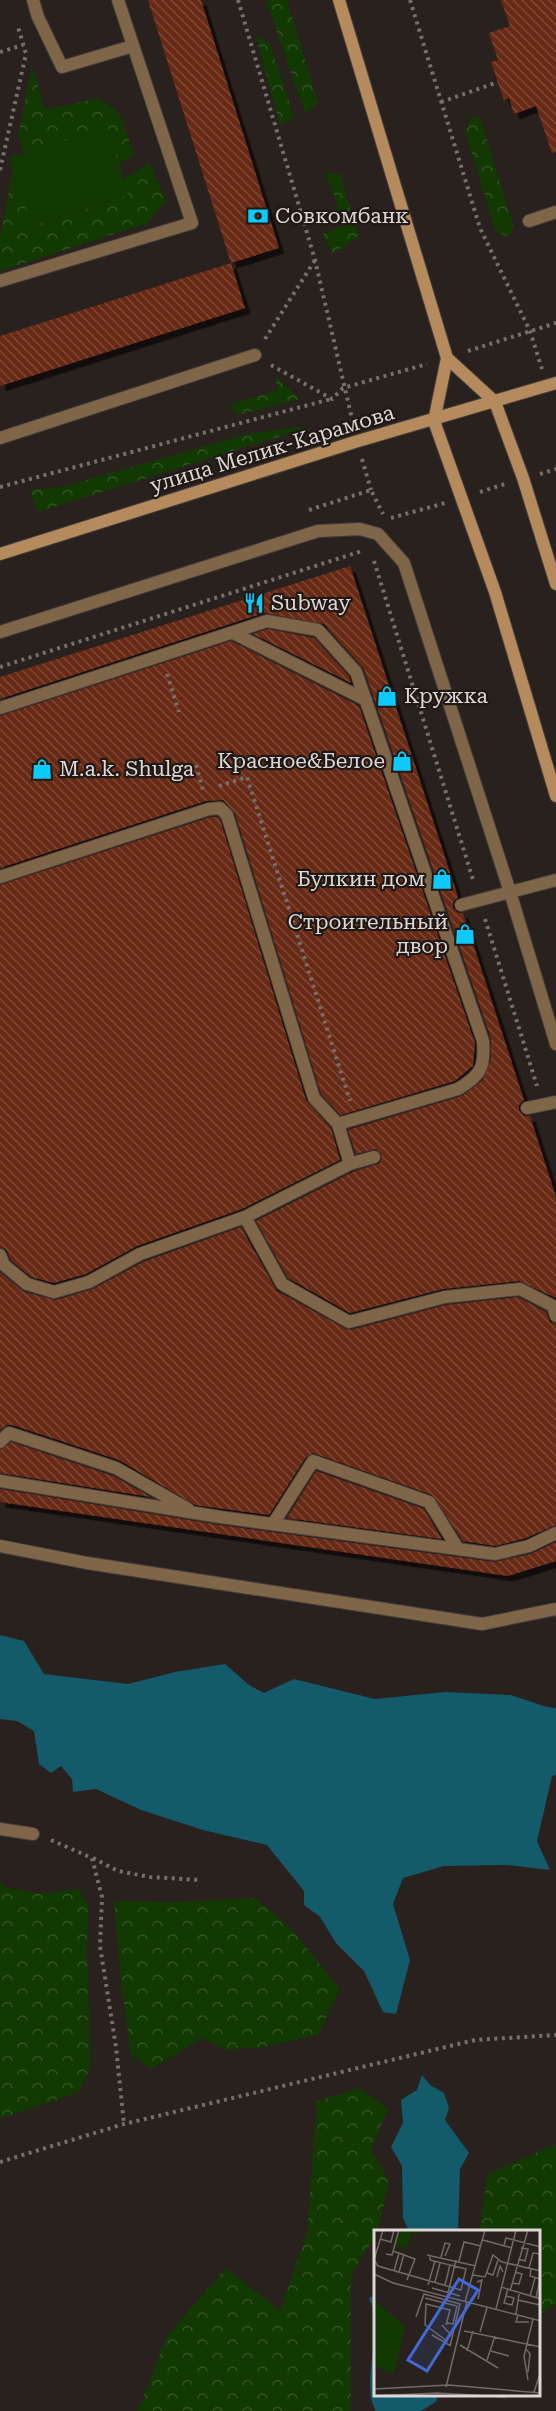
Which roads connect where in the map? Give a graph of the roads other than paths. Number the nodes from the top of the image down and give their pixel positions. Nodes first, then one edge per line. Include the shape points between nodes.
1 (33, 0) edge
2 (118, 0) edge
3 (339, 0) edge
4 (133, 46) junction
5 (556, 212) edge
6 (529, 220) dead end
7 (0, 281) edge
8 (255, 355) road end
9 (447, 358) junction
10 (552, 385) edge
11 (495, 402) junction
12 (434, 421) junction
13 (0, 438) edge
14 (0, 554) edge
15 (556, 584) edge
16 (0, 632) edge
17 (233, 633) junction
18 (366, 700) junction
19 (0, 708) edge
20 (556, 796) edge
21 (0, 878) edge
22 (556, 880) edge
23 (510, 892) junction
24 (461, 905) dead end
25 (556, 1044) edge
26 (556, 1102) edge
27 (527, 1108) dead end
28 (338, 1124) junction
29 (374, 1157) dead end
30 (350, 1164) junction
31 (245, 1217) junction
32 (0, 1255) edge
33 (556, 1316) edge
34 (0, 1442) edge
35 (0, 1481) edge
36 (194, 1512) junction
37 (273, 1524) junction
38 (556, 1533) edge
39 (0, 1546) edge
40 (458, 1549) junction
41 (556, 1609) edge
42 (0, 1829) edge
43 (33, 1834) road end

1 - 4 lane via 62,67
2 - 4 lane
3 - 9 main road
4 - 7 lane via 192,223
5 - 6 lane
8 - 13 lane
9 - 11 main road
9 - 12 main road
10 - 11 main road, улица Мелик-Карамова
11 - 12 main road, улица Мелик-Карамова
11 - 15 main road
12 - 14 main road, улица Мелик-Карамова via 358,441
12 - 20 main road via 495,592
16 - 23 lane via 318,531 360,529 378,534 404,563
17 - 18 lane
17 - 18 lane via 267,621 318,630 356,672
17 - 19 lane
18 - 28 lane via 483,1041 484,1061 474,1079 458,1089
21 - 28 lane via 209,808 220,808 227,815 314,1098
22 - 23 lane
23 - 24 lane
23 - 25 lane
26 - 27 lane
28 - 30 lane
29 - 30 lane
30 - 31 lane
31 - 32 lane via 140,1254 89,1282 54,1292 27,1284 4,1265
31 - 33 lane via 282,1284 349,1322 445,1297 520,1289 553,1306
34 - 36 lane via 9,1432 116,1468
35 - 36 lane
36 - 37 lane
37 - 40 lane
37 - 40 lane via 313,1461 429,1502
38 - 40 lane via 529,1546 495,1554
39 - 41 lane via 482,1624
42 - 43 lane

